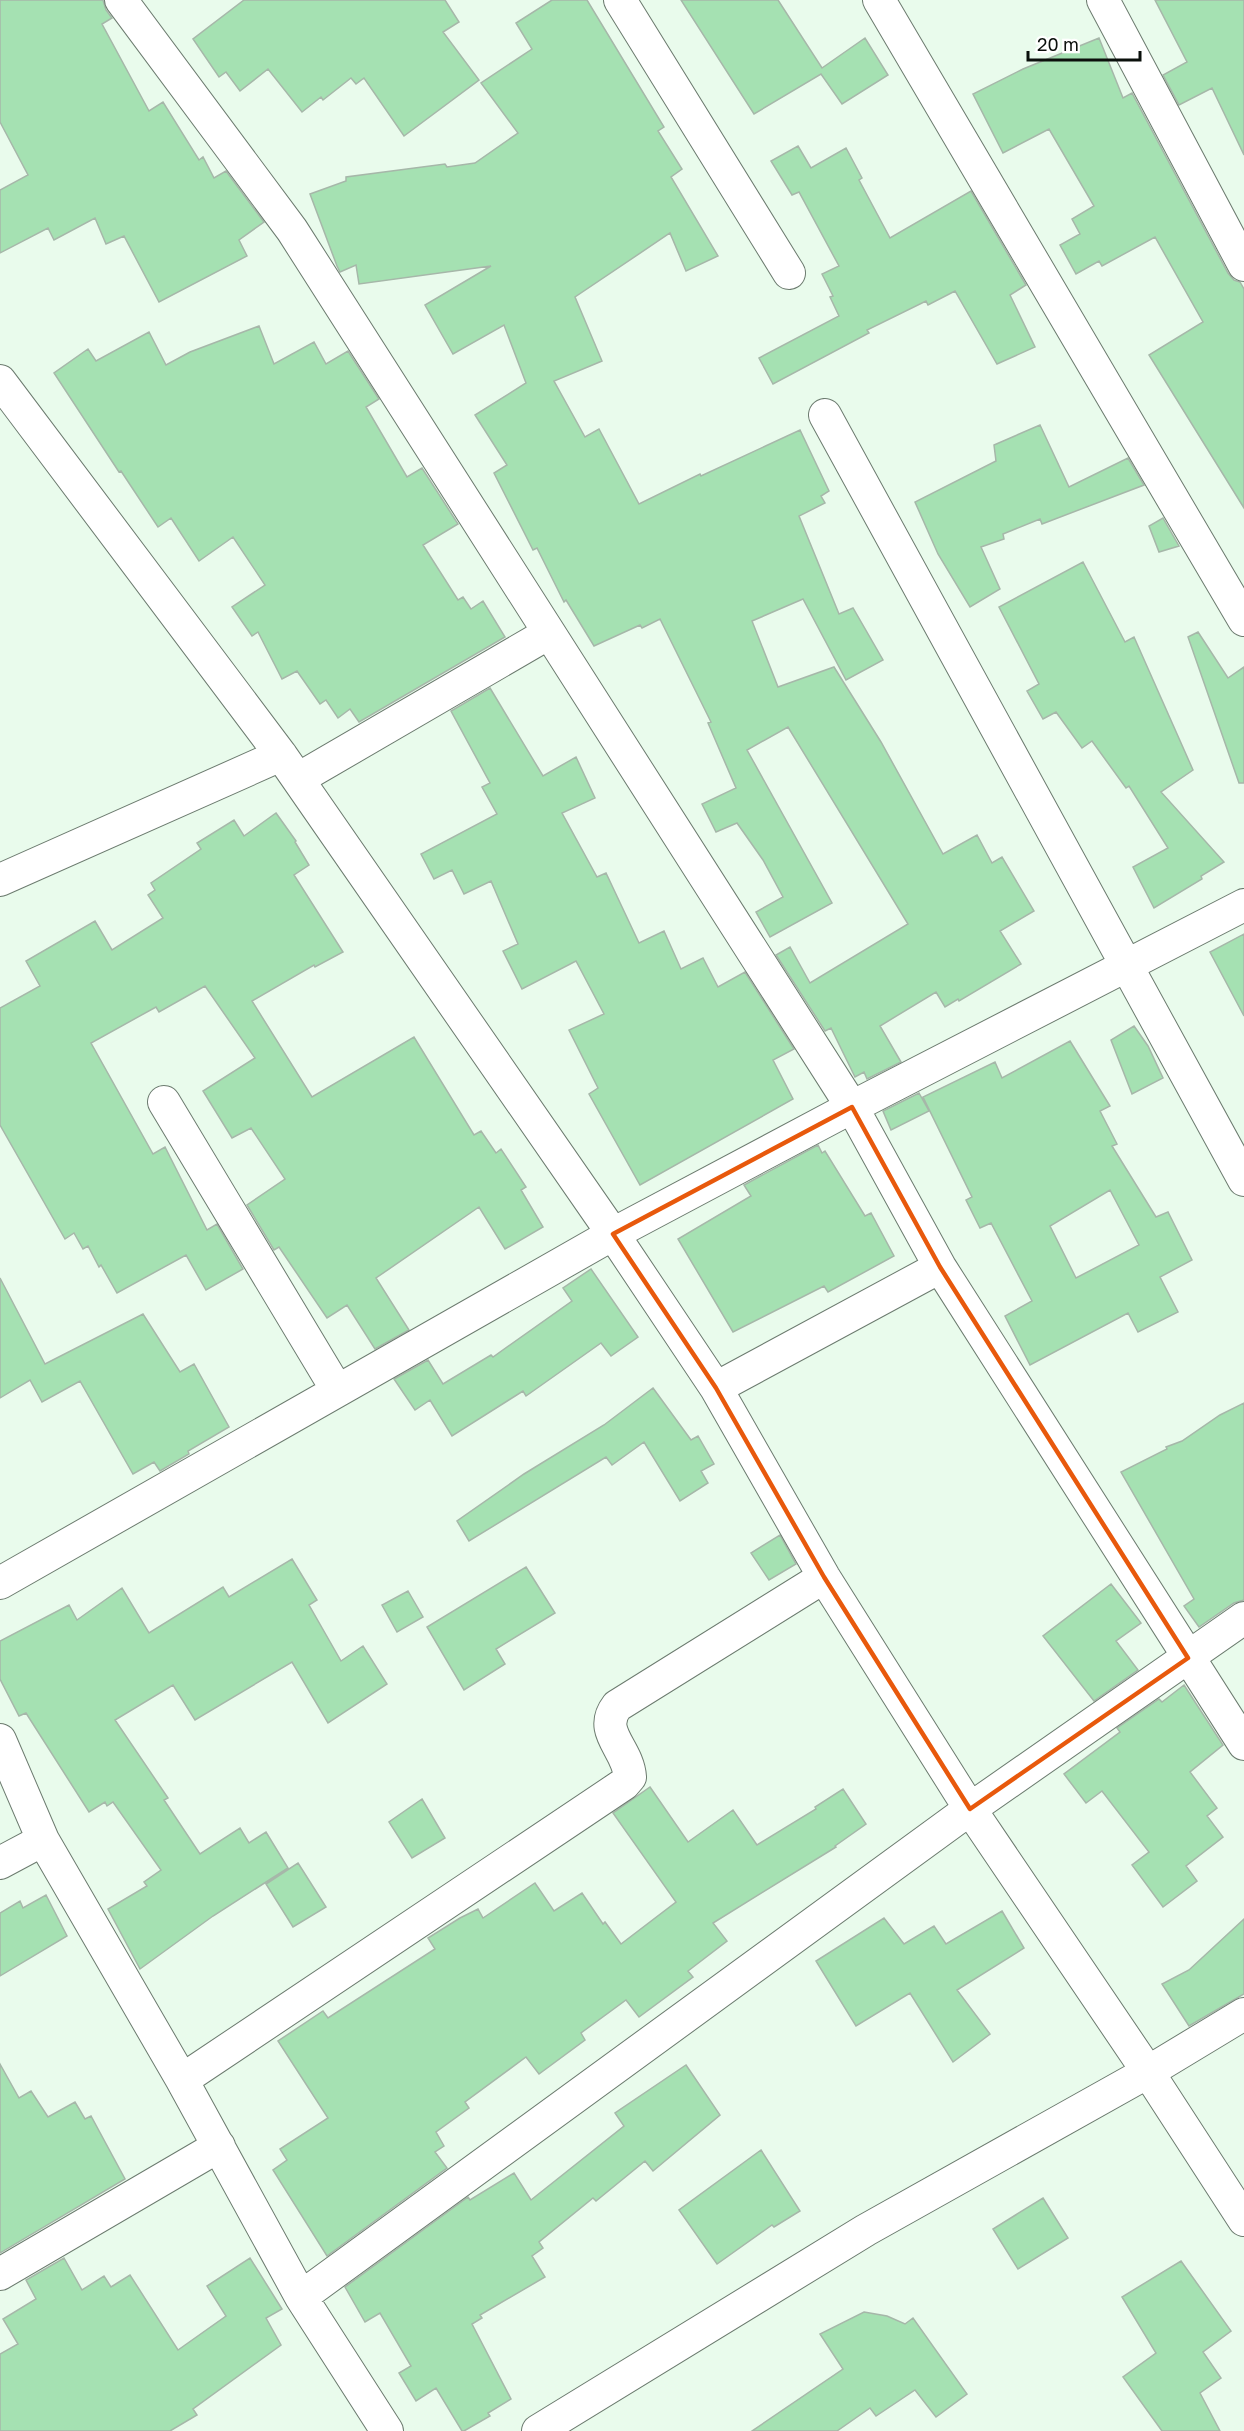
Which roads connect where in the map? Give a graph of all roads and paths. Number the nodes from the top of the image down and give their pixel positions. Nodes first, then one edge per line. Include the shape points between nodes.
1 (121, 0) edge
2 (620, 0) edge
3 (879, 0) edge
4 (1103, 0) edge
5 (1244, 265) edge
6 (789, 273) dead end
7 (0, 381) edge
8 (825, 415) dead end
9 (1244, 620) edge
10 (549, 633) junction
11 (290, 767) junction
12 (0, 880) edge
13 (1244, 906) edge
14 (1128, 966) junction
15 (164, 1102) dead end
16 (852, 1107) junction
17 (1244, 1180) edge
18 (613, 1234) junction
19 (940, 1267) junction
20 (716, 1388) junction
21 (337, 1390) junction
22 (824, 1577) junction
23 (0, 1583) edge
24 (1244, 1618) edge
25 (1188, 1658) junction
26 (0, 1740) edge
27 (1244, 1744) edge
28 (970, 1809) junction
29 (43, 1839) junction
30 (0, 1863) edge
31 (1244, 2014) edge
32 (1148, 2072) junction
33 (182, 2080) junction
34 (219, 2146) junction
35 (1244, 2220) edge
36 (0, 2274) edge
37 (301, 2297) junction
38 (387, 2431) edge
39 (538, 2431) edge

1 - 10 street via 292,230
2 - 6 street
3 - 9 street
4 - 5 street
7 - 11 street
8 - 14 street
10 - 11 street
10 - 16 street
11 - 12 street
11 - 18 street
13 - 14 street
14 - 16 street
14 - 17 street
15 - 21 street
16 - 18 street
16 - 19 street
18 - 20 street
18 - 21 street
19 - 20 street
19 - 25 street
20 - 22 street
21 - 23 street
22 - 28 street
22 - 33 street via 617,1706 608,1725 630,1766 630,1777 624,1784
24 - 25 street
25 - 27 street
25 - 28 street
26 - 29 street
28 - 32 street
28 - 37 street
29 - 30 street
29 - 33 street
31 - 32 street
32 - 35 street
32 - 39 street via 866,2230
33 - 34 street
34 - 36 street
34 - 37 street
37 - 38 street

